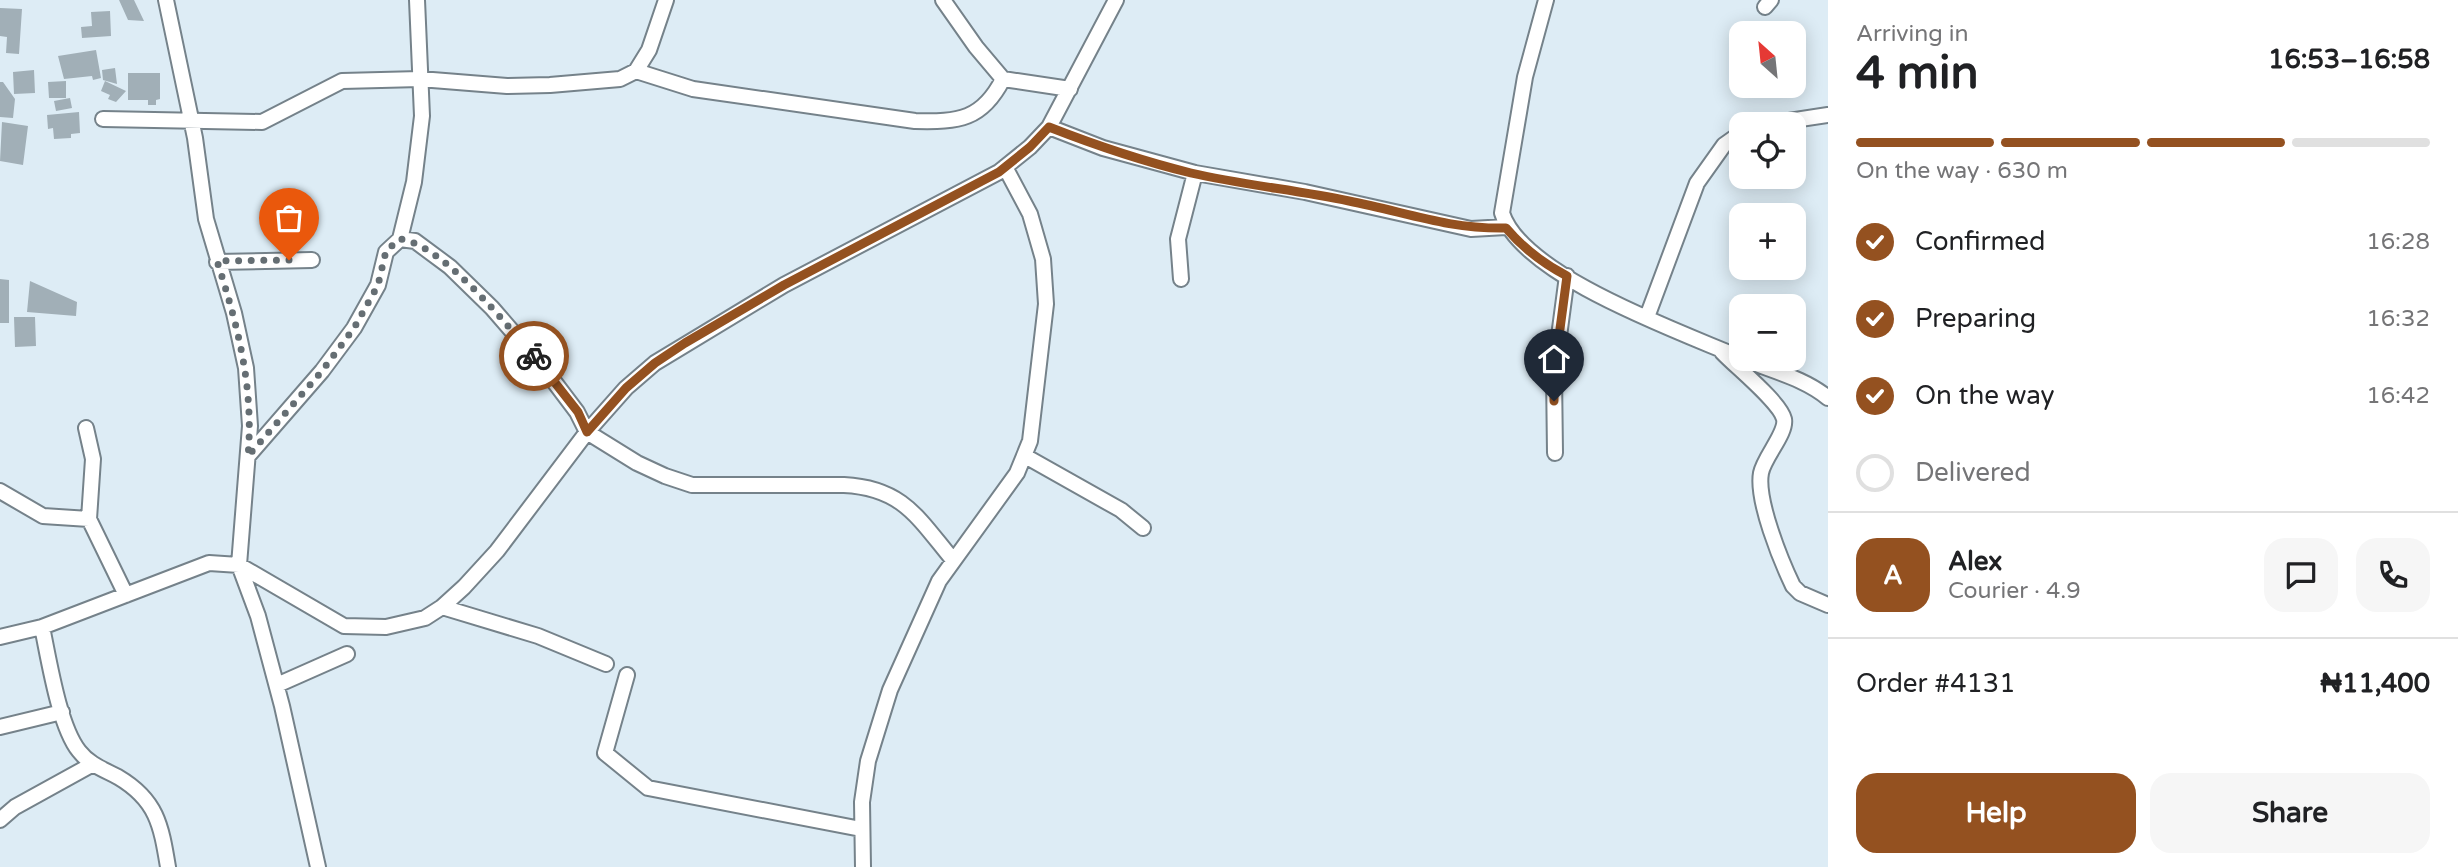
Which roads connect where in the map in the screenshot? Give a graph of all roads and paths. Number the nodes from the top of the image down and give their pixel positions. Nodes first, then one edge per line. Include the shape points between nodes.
1 (166, 0) edge
2 (417, 0) edge
3 (666, 0) edge
4 (943, 0) edge
5 (1116, 0) edge
6 (1546, 0) edge
7 (636, 71) junction
8 (420, 79) junction
9 (1003, 79) junction
10 (1070, 89) junction
11 (1828, 115) edge
12 (103, 118) dead end
13 (1806, 118) edge
14 (191, 121) junction
15 (1049, 127) junction
16 (1729, 141) edge
17 (1005, 167) junction
18 (1195, 173) junction
19 (1506, 228) junction
20 (400, 239) junction
21 (312, 260) dead end
22 (217, 261) junction
23 (1567, 276) junction
24 (1181, 279) dead end
25 (1647, 317) junction
26 (1719, 348) junction
27 (1729, 352) edge
28 (1774, 371) edge
29 (1825, 392) edge
30 (86, 428) dead end
31 (587, 432) junction
32 (1555, 453) dead end
33 (248, 456) junction
34 (1025, 456) junction
35 (0, 491) edge
36 (89, 519) junction
37 (1143, 528) dead end
38 (953, 560) junction
39 (239, 565) junction
40 (125, 595) junction
41 (1828, 605) edge
42 (442, 607) junction
43 (42, 627) junction
44 (0, 637) edge
45 (347, 654) dead end
46 (606, 664) dead end
47 (627, 675) dead end
48 (277, 685) junction
49 (62, 712) junction
50 (0, 727) edge
51 (91, 765) junction
52 (0, 820) edge
53 (861, 829) junction
54 (168, 867) edge
55 (318, 867) edge
56 (863, 867) edge

1 - 14 street
2 - 8 street
3 - 7 street via 649,50
4 - 9 street
5 - 10 street
6 - 19 street via 1525,78 1502,213
7 - 8 street via 620,79 550,85
7 - 9 street via 694,89 943,122 976,114 995,96
8 - 14 street via 342,80 262,122
8 - 20 street via 418,153
9 - 10 street
10 - 15 street
11 - 13 street
12 - 14 street
14 - 22 street
15 - 17 street
15 - 18 street via 1103,148
16 - 25 street via 1697,183
17 - 31 street via 685,343 626,388
17 - 34 street via 1030,214 1043,259 1046,304
18 - 19 street via 1374,206 1422,220
18 - 24 street via 1178,239
19 - 23 street via 1549,267
20 - 31 street via 415,241 492,308 543,366 578,412
20 - 33 street via 386,251 378,285 354,328
21 - 22 street
22 - 33 street via 246,368
23 - 25 street
23 - 32 street via 1554,374
25 - 26 street
26 - 27 street
26 - 41 street via 1783,417 1784,426 1761,472 1767,513 1793,586
28 - 29 street
30 - 36 street via 93,459
31 - 38 street via 637,463 692,485 866,486 885,492 901,500
31 - 42 street via 497,551
33 - 39 street
34 - 37 street via 1121,510
34 - 38 street via 1017,474
35 - 36 street via 43,516
36 - 40 street
38 - 53 street via 890,690 868,761
39 - 40 street via 209,563
39 - 42 street via 344,626 407,623
39 - 48 street
40 - 43 street
42 - 46 street via 538,636
43 - 44 street
43 - 49 street
45 - 48 street
47 - 53 street via 605,753 648,788
48 - 55 street
49 - 50 street
49 - 51 street via 73,743
51 - 52 street
51 - 54 street via 141,792 161,830
53 - 56 street

